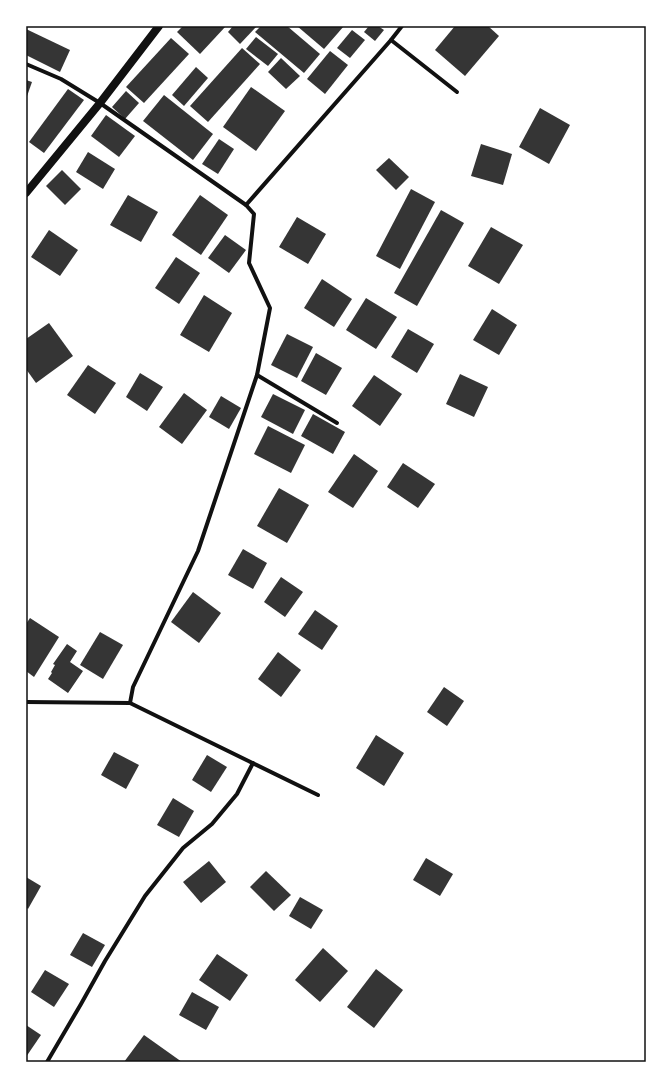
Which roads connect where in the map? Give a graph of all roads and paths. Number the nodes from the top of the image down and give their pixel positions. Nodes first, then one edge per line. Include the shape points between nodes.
1 (159, 26) edge
2 (402, 26) edge
3 (391, 40) junction
4 (26, 64) edge
5 (457, 92) dead end
6 (100, 103) junction
7 (26, 193) edge
8 (246, 205) junction
9 (257, 375) junction
10 (337, 423) dead end
11 (26, 702) edge
12 (130, 703) junction
13 (253, 763) junction
14 (318, 794) dead end
15 (46, 1062) edge

1 - 6 main road
2 - 3 street
3 - 5 street
3 - 8 street
4 - 6 street via 61,79
6 - 7 main road
6 - 8 street
8 - 9 street via 254,214 249,263 270,308
9 - 10 street
9 - 12 street via 198,551 133,687
11 - 12 street
12 - 13 street
13 - 14 street
13 - 15 street via 237,794 212,824 183,848 146,896

